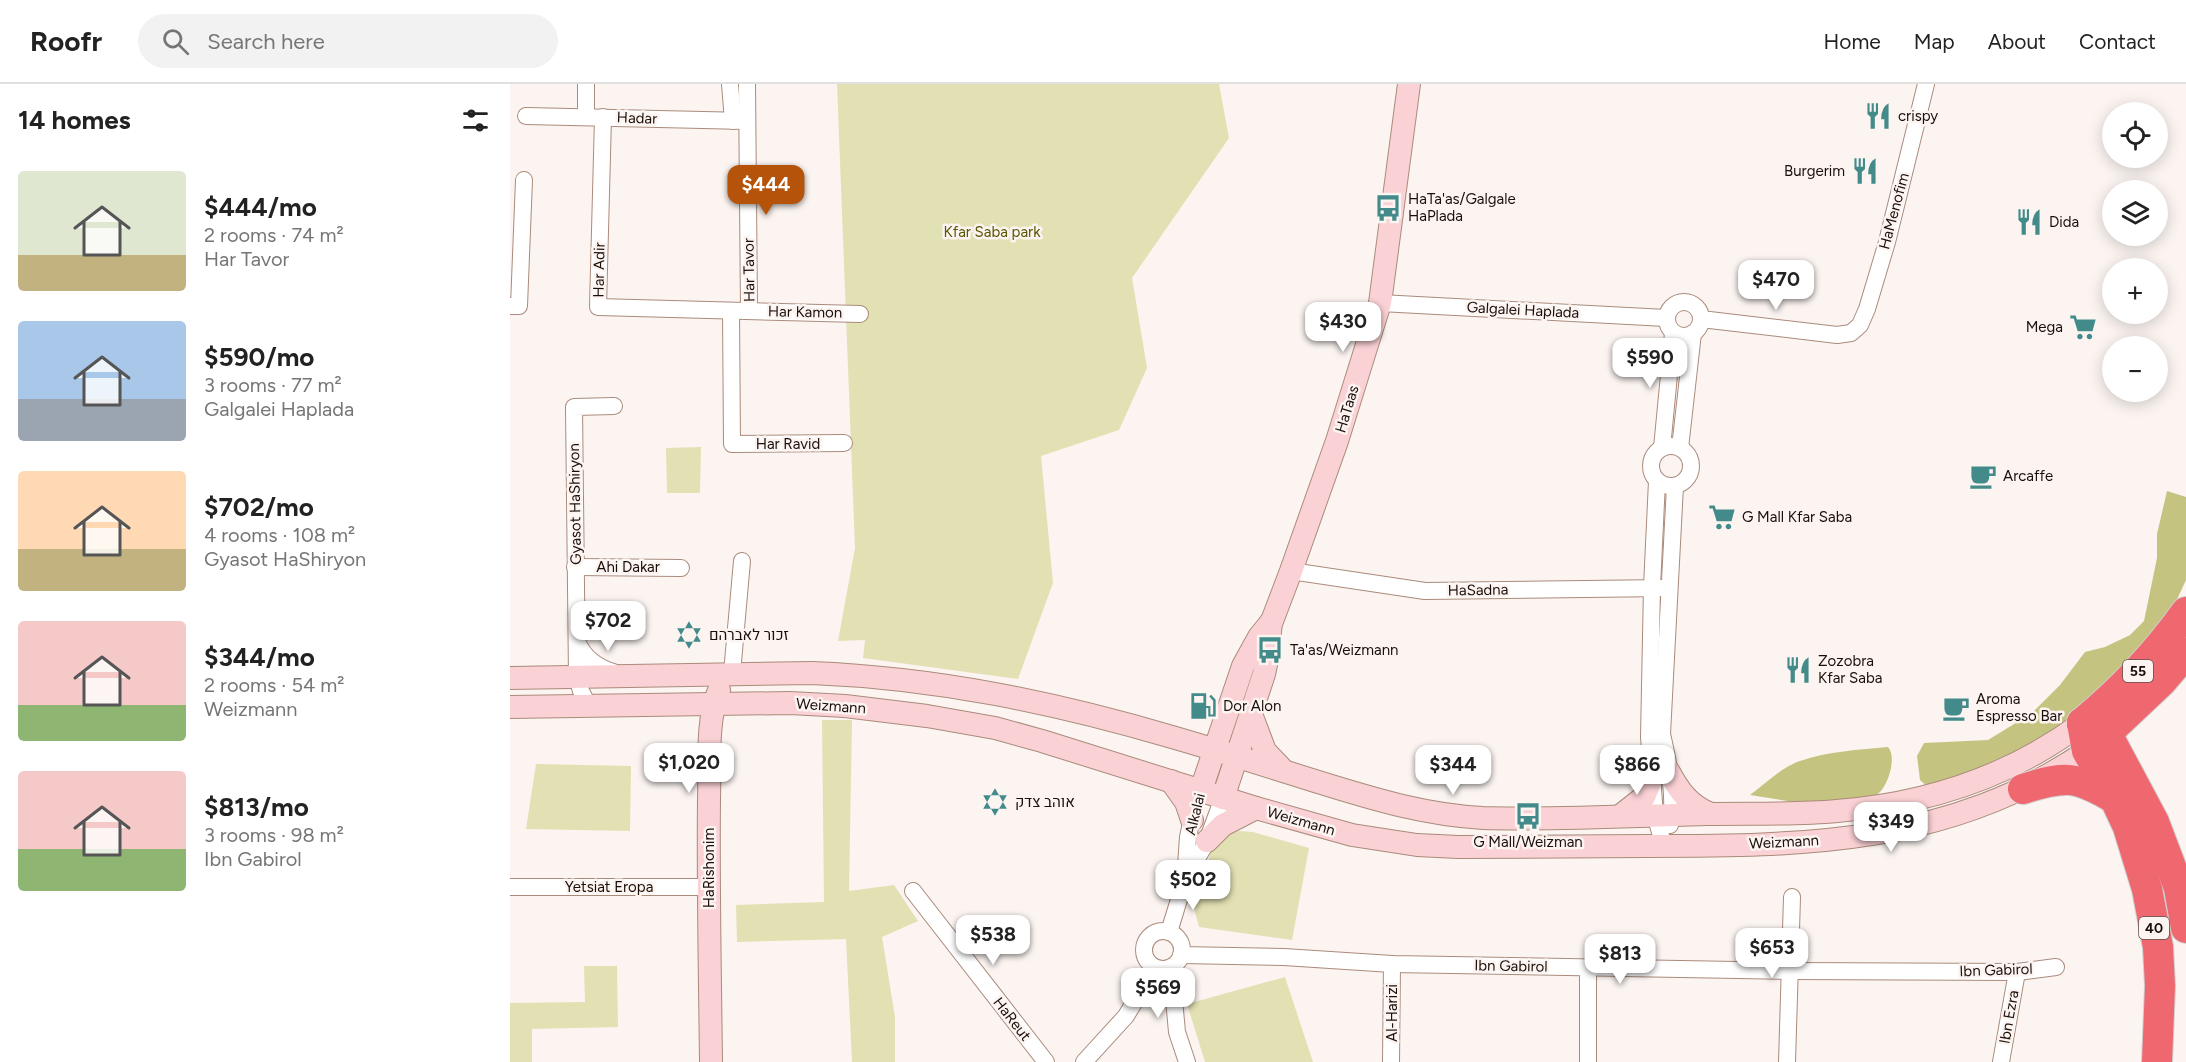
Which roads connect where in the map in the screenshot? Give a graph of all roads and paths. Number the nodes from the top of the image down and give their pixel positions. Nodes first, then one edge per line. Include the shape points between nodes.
1 (586, 84) edge
2 (730, 84) edge
3 (747, 84) edge
4 (1409, 84) edge
5 (1926, 84) edge
6 (526, 116) dead end
7 (585, 117) junction
8 (603, 117) junction
9 (740, 121) junction
10 (524, 180) dead end
11 (1380, 303) junction
12 (514, 306) edge
13 (731, 311) junction
14 (749, 311) junction
15 (860, 314) dead end
16 (1670, 325) junction
17 (1697, 326) junction
18 (614, 406) dead end
19 (844, 443) dead end
20 (732, 444) joint
21 (1662, 448) junction
22 (1680, 448) junction
23 (1657, 481) junction
24 (1675, 486) junction
25 (741, 561) dead end
26 (575, 567) junction
27 (681, 568) dead end
28 (1290, 571) junction
29 (1660, 587) junction
30 (2186, 612) edge
31 (1272, 621) junction
32 (577, 640) junction
33 (2186, 652) edge
34 (724, 673) junction
35 (628, 676) junction
36 (577, 677) junction
37 (510, 678) edge
38 (2140, 702) junction
39 (721, 705) junction
40 (589, 706) junction
41 (510, 707) edge
42 (1251, 714) junction
43 (1226, 715) junction
44 (2092, 736) junction
45 (1173, 737) junction
46 (1649, 737) junction
47 (1214, 750) junction
48 (1237, 757) junction
49 (1663, 766) junction
50 (1285, 772) junction
51 (1171, 781) junction
52 (2023, 789) junction
53 (1201, 790) junction
54 (2124, 790) junction
55 (1223, 798) junction
56 (1256, 808) junction
57 (1711, 814) junction
58 (1664, 815) junction
59 (1620, 816) junction
60 (1192, 820) junction
61 (1207, 841) junction
62 (1664, 846) junction
63 (1185, 880) junction
64 (708, 886) junction
65 (510, 887) edge
66 (913, 891) dead end
67 (1792, 897) dead end
68 (2186, 927) edge
69 (1169, 932) junction
70 (1169, 963) junction
71 (1392, 963) junction
72 (1588, 967) junction
73 (2056, 967) dead end
74 (1790, 971) junction
75 (2017, 972) junction
76 (711, 1062) edge
77 (723, 1062) edge
78 (1046, 1062) edge
79 (1084, 1062) edge
80 (1187, 1062) edge
81 (1392, 1062) edge
82 (1588, 1062) edge
83 (1787, 1062) edge
84 (2001, 1062) edge
85 (2157, 1062) edge

1 - 7 street
2 - 9 street, Har Tavor
3 - 9 street, Har Tavor
4 - 11 main road, HaTaas
5 - 17 street, HaMenofim via 1887,242 1860,325 1851,333 1837,335
6 - 7 street, Hadar
7 - 8 street, Hadar
8 - 9 street, Hadar
8 - 13 street, Har Adir via 598,307
9 - 14 street, Har Tavor
10 - 12 street
11 - 16 street, Galgalei Haplada
11 - 28 main road, HaTaas via 1337,441
13 - 14 street, Har Adir
13 - 20 street, Har Tavor
14 - 15 street, Har Kamon
16 - 17 street via 1683,336
16 - 17 street via 1671,308 1687,303 1696,308
16 - 21 street
17 - 22 street
18 - 26 street, Gyasot HaShiryon via 574,407
19 - 20 street, Har Ravid
21 - 22 street
21 - 23 street via 1651,463
22 - 24 street via 1689,457 1690,469 1685,480
23 - 24 street
23 - 29 street
24 - 29 street
25 - 34 street via 736,638
26 - 27 street, Ahi Dakar
26 - 32 street, Gyasot HaShiryon
28 - 29 street, HaSadna via 1425,591
28 - 31 main road, HaTaas
29 - 46 street
29 - 49 street
30 - 44 highway, 55 via 2163,644 2122,688
31 - 42 main road, HaTaas via 1268,660
31 - 43 main road, HaTaas via 1251,651
32 - 35 street via 592,662
32 - 36 street, Gyasot HaShiryon
33 - 38 highway, 55
34 - 35 main road, Weizmann
34 - 39 main road, HaRishonim
34 - 45 main road, Weizmann via 854,675 921,682 1040,701
35 - 36 main road, Weizmann
36 - 37 main road, Weizmann
36 - 40 street, Gyasot HaShiryon
38 - 44 highway, 55
38 - 54 highway, 40
39 - 40 main road, Weizmann
39 - 51 main road, Weizmann via 836,705 956,720 1042,741
39 - 64 main road, HaRishonim via 710,745
39 - 77 main road, HaRishonim
40 - 41 main road, Weizmann
42 - 48 main road, HaTaas
42 - 50 main road via 1265,751
43 - 45 main road via 1202,732
43 - 47 main road, HaTaas
44 - 52 main road, Weizmann
44 - 54 highway, 40
44 - 57 main road, Weizmann via 1975,781 1888,805 1837,811
45 - 47 main road, Weizmann
46 - 49 street
46 - 49 street
47 - 48 main road, Weizmann
47 - 53 main road, Alkalai
48 - 50 main road, Weizmann
48 - 55 main road, HaTaas
49 - 57 main road via 1686,799
49 - 58 street
49 - 59 main road via 1644,797
50 - 59 main road, Weizmann via 1437,814 1507,818
51 - 53 main road, Weizmann
51 - 60 main road via 1186,802
52 - 54 highway via 2071,779
52 - 62 main road, Weizmann via 1940,821 1874,835
53 - 55 main road, Weizmann
53 - 60 street, Alkalai
54 - 68 highway, 40 via 2154,822 2179,888
54 - 85 highway, 40 via 2158,947
55 - 56 main road, Weizmann
55 - 61 street, Alkalai
56 - 61 main road via 1223,825
56 - 62 main road, Weizmann via 1352,835 1417,845
57 - 58 main road, Weizmann
58 - 59 main road, Weizmann
58 - 62 street
60 - 63 street, Alkalai
61 - 63 street, Alkalai
63 - 69 street, Alkalai
64 - 65 street, Yetsiat Eropa
64 - 76 main road, HaRishonim
66 - 78 street, HaReut
67 - 74 street
69 - 70 street via 1182,948
69 - 70 street via 1156,933 1144,944 1148,962
70 - 71 street, Ibn Gabirol via 1284,957
70 - 79 street
70 - 80 street via 1177,1032
71 - 72 street, Ibn Gabirol
71 - 81 street, Al-Harizi
72 - 74 street, Ibn Gabirol
72 - 82 street
73 - 75 street, Ibn Gabirol
74 - 75 street, Ibn Gabirol
74 - 83 street
75 - 84 street, Ibn Ezra

